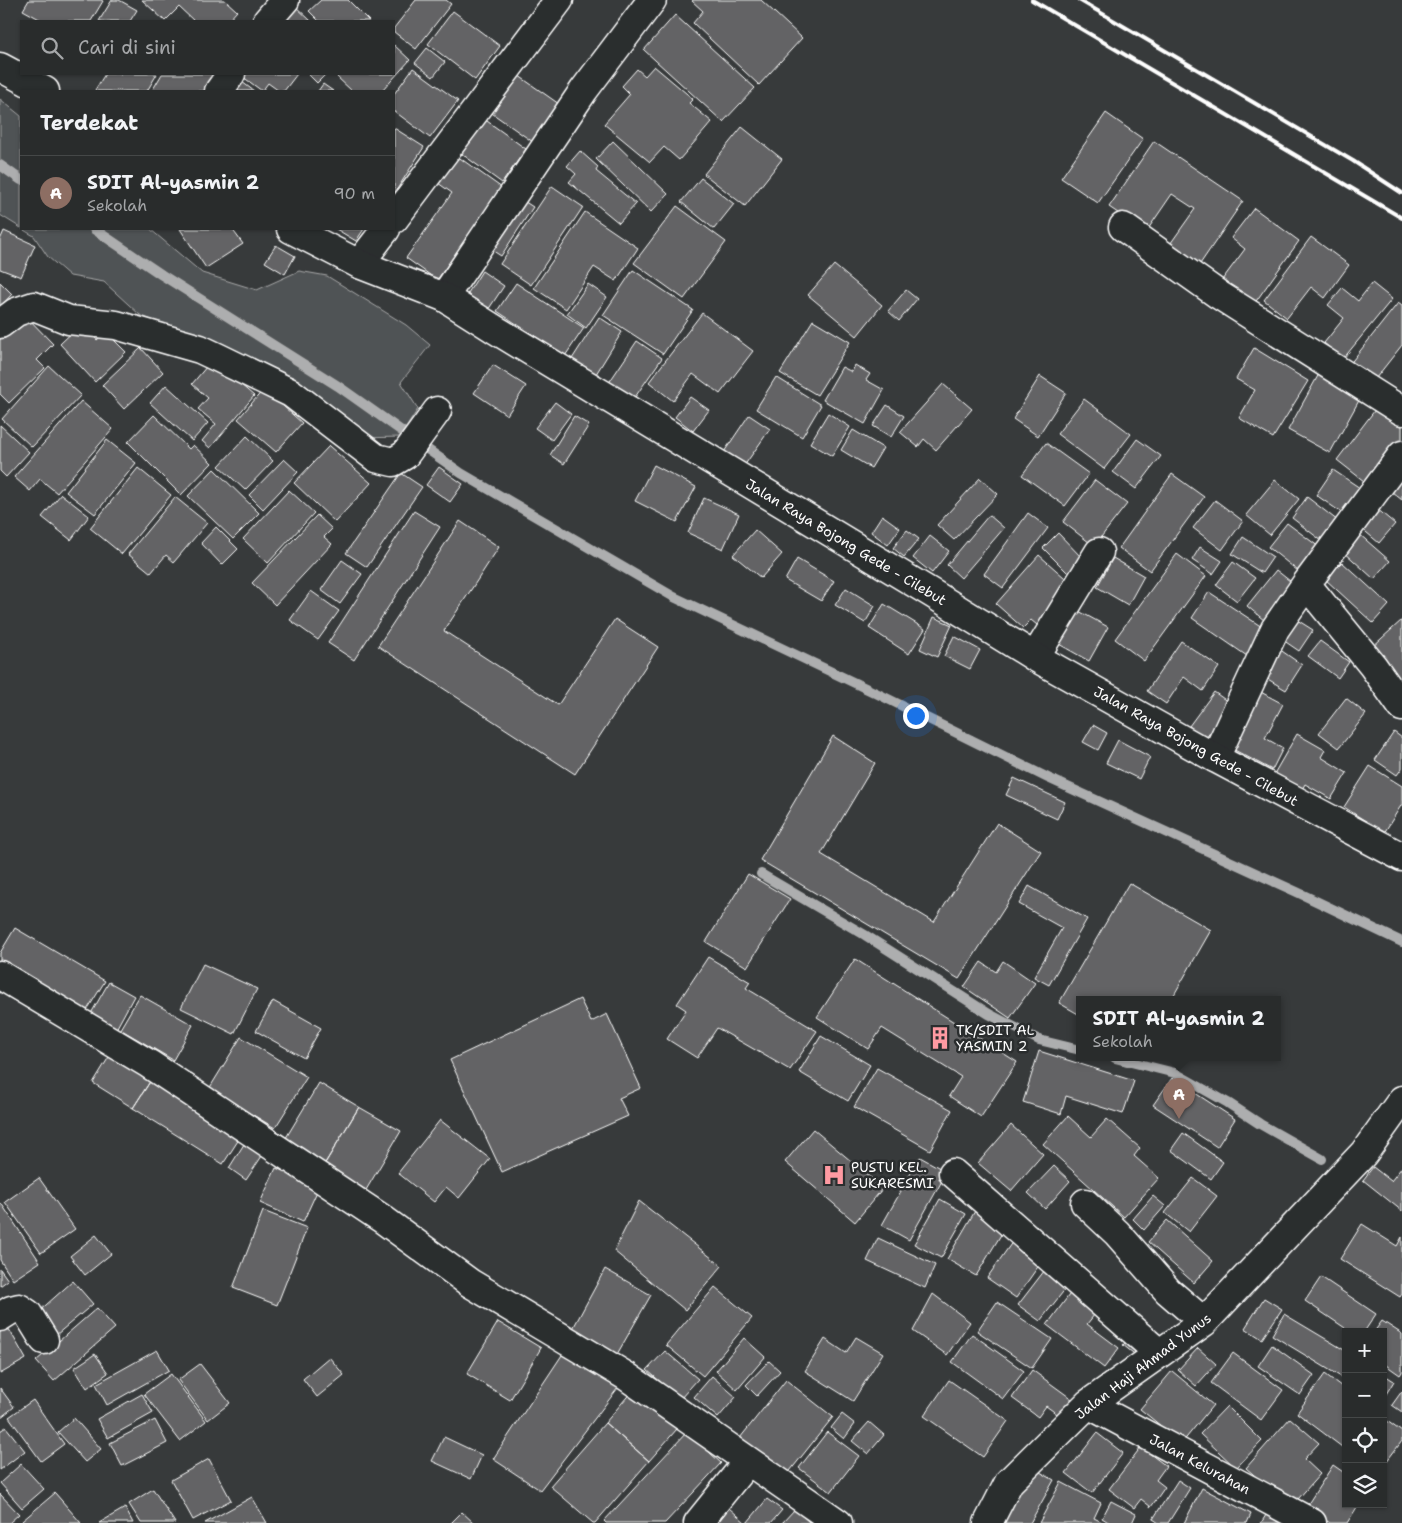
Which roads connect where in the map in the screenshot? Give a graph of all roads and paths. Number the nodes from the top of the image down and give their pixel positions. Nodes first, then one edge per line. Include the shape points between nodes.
1 (285, 0) edge
2 (559, 0) edge
3 (652, 0) edge
4 (268, 20) edge
5 (0, 67) edge
6 (230, 75) edge
7 (43, 90) edge
8 (220, 90) edge
9 (395, 218) edge
10 (1123, 228) dead end
11 (293, 230) edge
12 (385, 230) edge
13 (359, 264) junction
14 (444, 297) junction
15 (0, 324) edge
16 (1402, 411) edge
17 (436, 414) dead end
18 (1402, 455) edge
19 (1099, 552) dead end
20 (1306, 584) junction
21 (1035, 657) junction
22 (1402, 707) edge
23 (1215, 758) junction
24 (1402, 857) edge
25 (0, 975) edge
26 (1402, 1100) edge
27 (953, 1174) dead end
28 (1085, 1204) dead end
29 (0, 1317) edge
30 (1204, 1322) junction
31 (44, 1340) dead end
32 (1159, 1353) junction
33 (1088, 1404) junction
34 (748, 1461) junction
35 (698, 1523) edge
36 (838, 1523) edge
37 (988, 1523) edge
38 (1312, 1523) edge

1 - 4 street
2 - 9 street
3 - 14 street via 584,90
5 - 7 street
6 - 8 street
10 - 16 street via 1220,295
11 - 13 street, Jalan Raya Bojong Gede - Cilebut
12 - 13 street
13 - 14 street, Jalan Raya Bojong Gede - Cilebut
14 - 21 street, Jalan Raya Bojong Gede - Cilebut
15 - 17 street via 16,312 34,306 69,320 116,325 200,350 291,393 376,458 393,462 405,455
18 - 20 street
19 - 21 street
20 - 22 street
20 - 23 street via 1275,629
21 - 23 street, Jalan Raya Bojong Gede - Cilebut
23 - 24 street, Jalan Raya Bojong Gede - Cilebut
25 - 34 street via 149,1064 381,1218 470,1283 626,1376
26 - 30 street, Jalan Haji Ahmad Yunus via 1364,1153
27 - 32 street
28 - 30 street via 1117,1232 1168,1292
29 - 31 street via 20,1308 28,1314
30 - 32 street, Jalan Haji Ahmad Yunus
32 - 33 street, Jalan Haji Ahmad Yunus
33 - 37 street, Jalan Haji Ahmad Yunus via 1009,1482
33 - 38 street, Jalan Kelurahan
34 - 35 street
34 - 36 street

